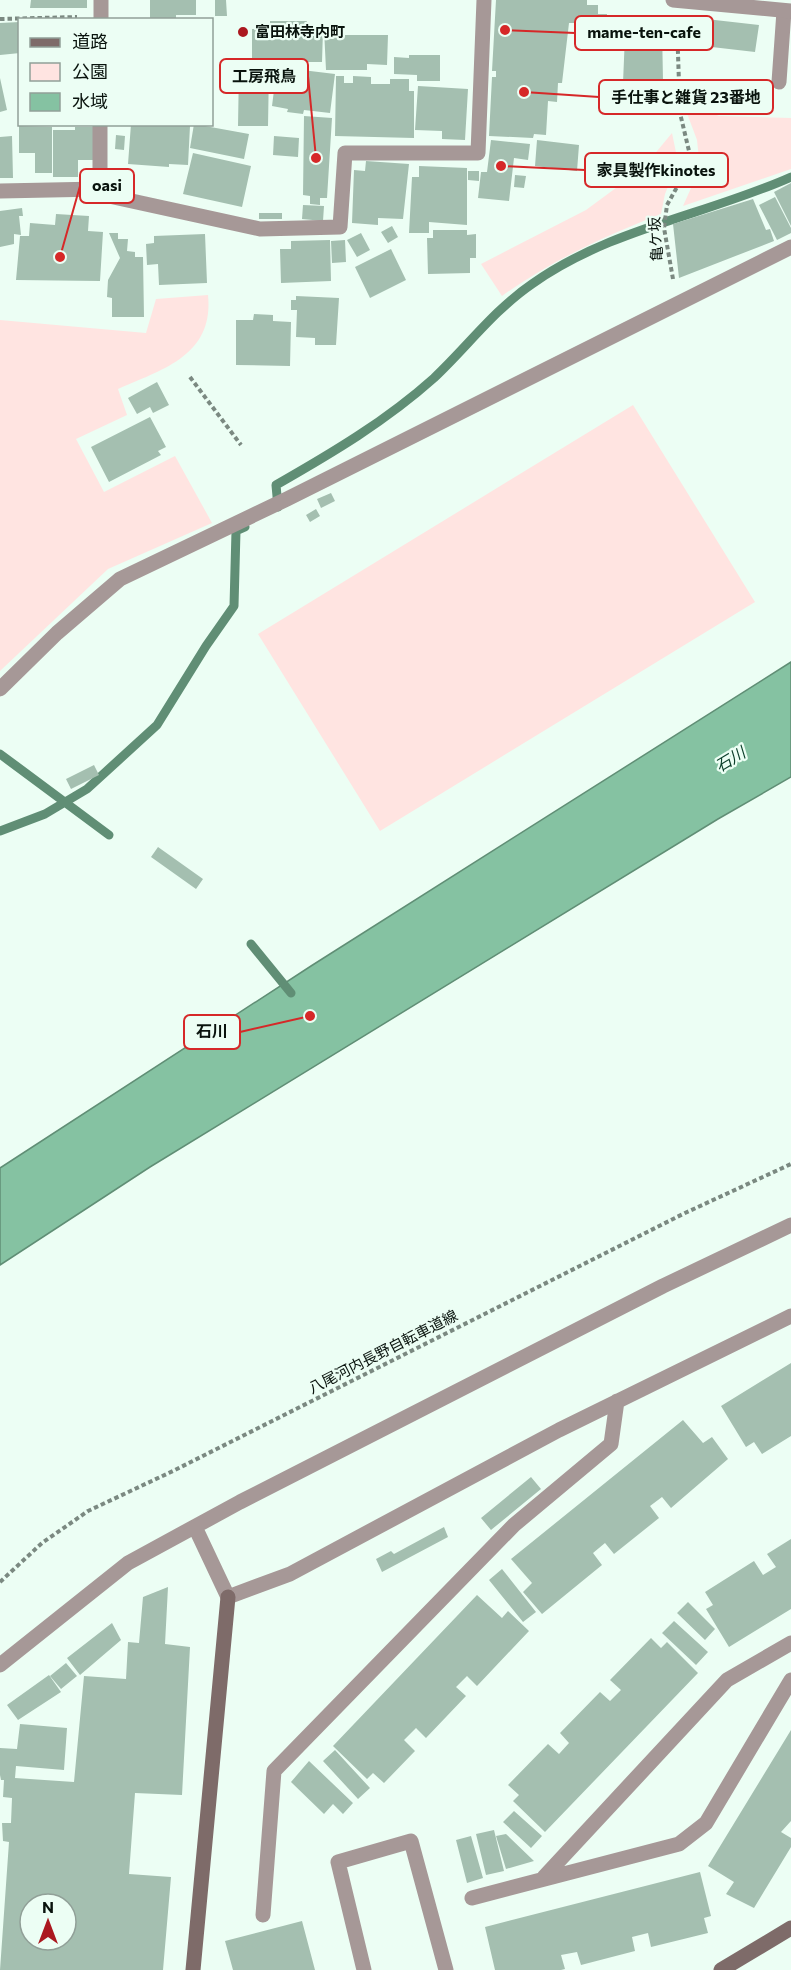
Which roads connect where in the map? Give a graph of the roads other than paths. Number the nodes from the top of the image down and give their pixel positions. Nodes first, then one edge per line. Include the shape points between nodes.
1 (101, 0) edge
2 (484, 0) edge
3 (675, 0) edge
4 (788, 11) edge
5 (101, 18) edge
6 (779, 82) dead end
7 (100, 126) edge
8 (100, 189) junction
9 (0, 191) edge
10 (791, 247) edge
11 (0, 689) edge
12 (791, 1225) edge
13 (791, 1316) edge
14 (617, 1401) junction
15 (195, 1527) junction
16 (228, 1597) junction
17 (791, 1643) edge
18 (0, 1665) edge
19 (791, 1680) edge
20 (544, 1877) junction
21 (472, 1898) dead end
22 (263, 1916) dead end
23 (791, 1928) edge
24 (193, 1970) edge
25 (364, 1970) edge
26 (446, 1970) edge
27 (721, 1970) edge

1 - 5 street
2 - 8 street via 478,153 345,153 340,227 260,229 109,196
3 - 4 street
4 - 6 street
7 - 8 street
8 - 9 street
10 - 11 street via 120,579
12 - 15 street via 663,1286
13 - 14 street
14 - 16 street via 290,1574
14 - 22 street via 611,1444 514,1525 274,1771
15 - 16 street
15 - 18 street via 128,1563
16 - 24 street
17 - 20 street via 727,1680
19 - 20 street via 706,1823 679,1844
20 - 21 street
23 - 27 street
25 - 26 street via 338,1862 411,1840

